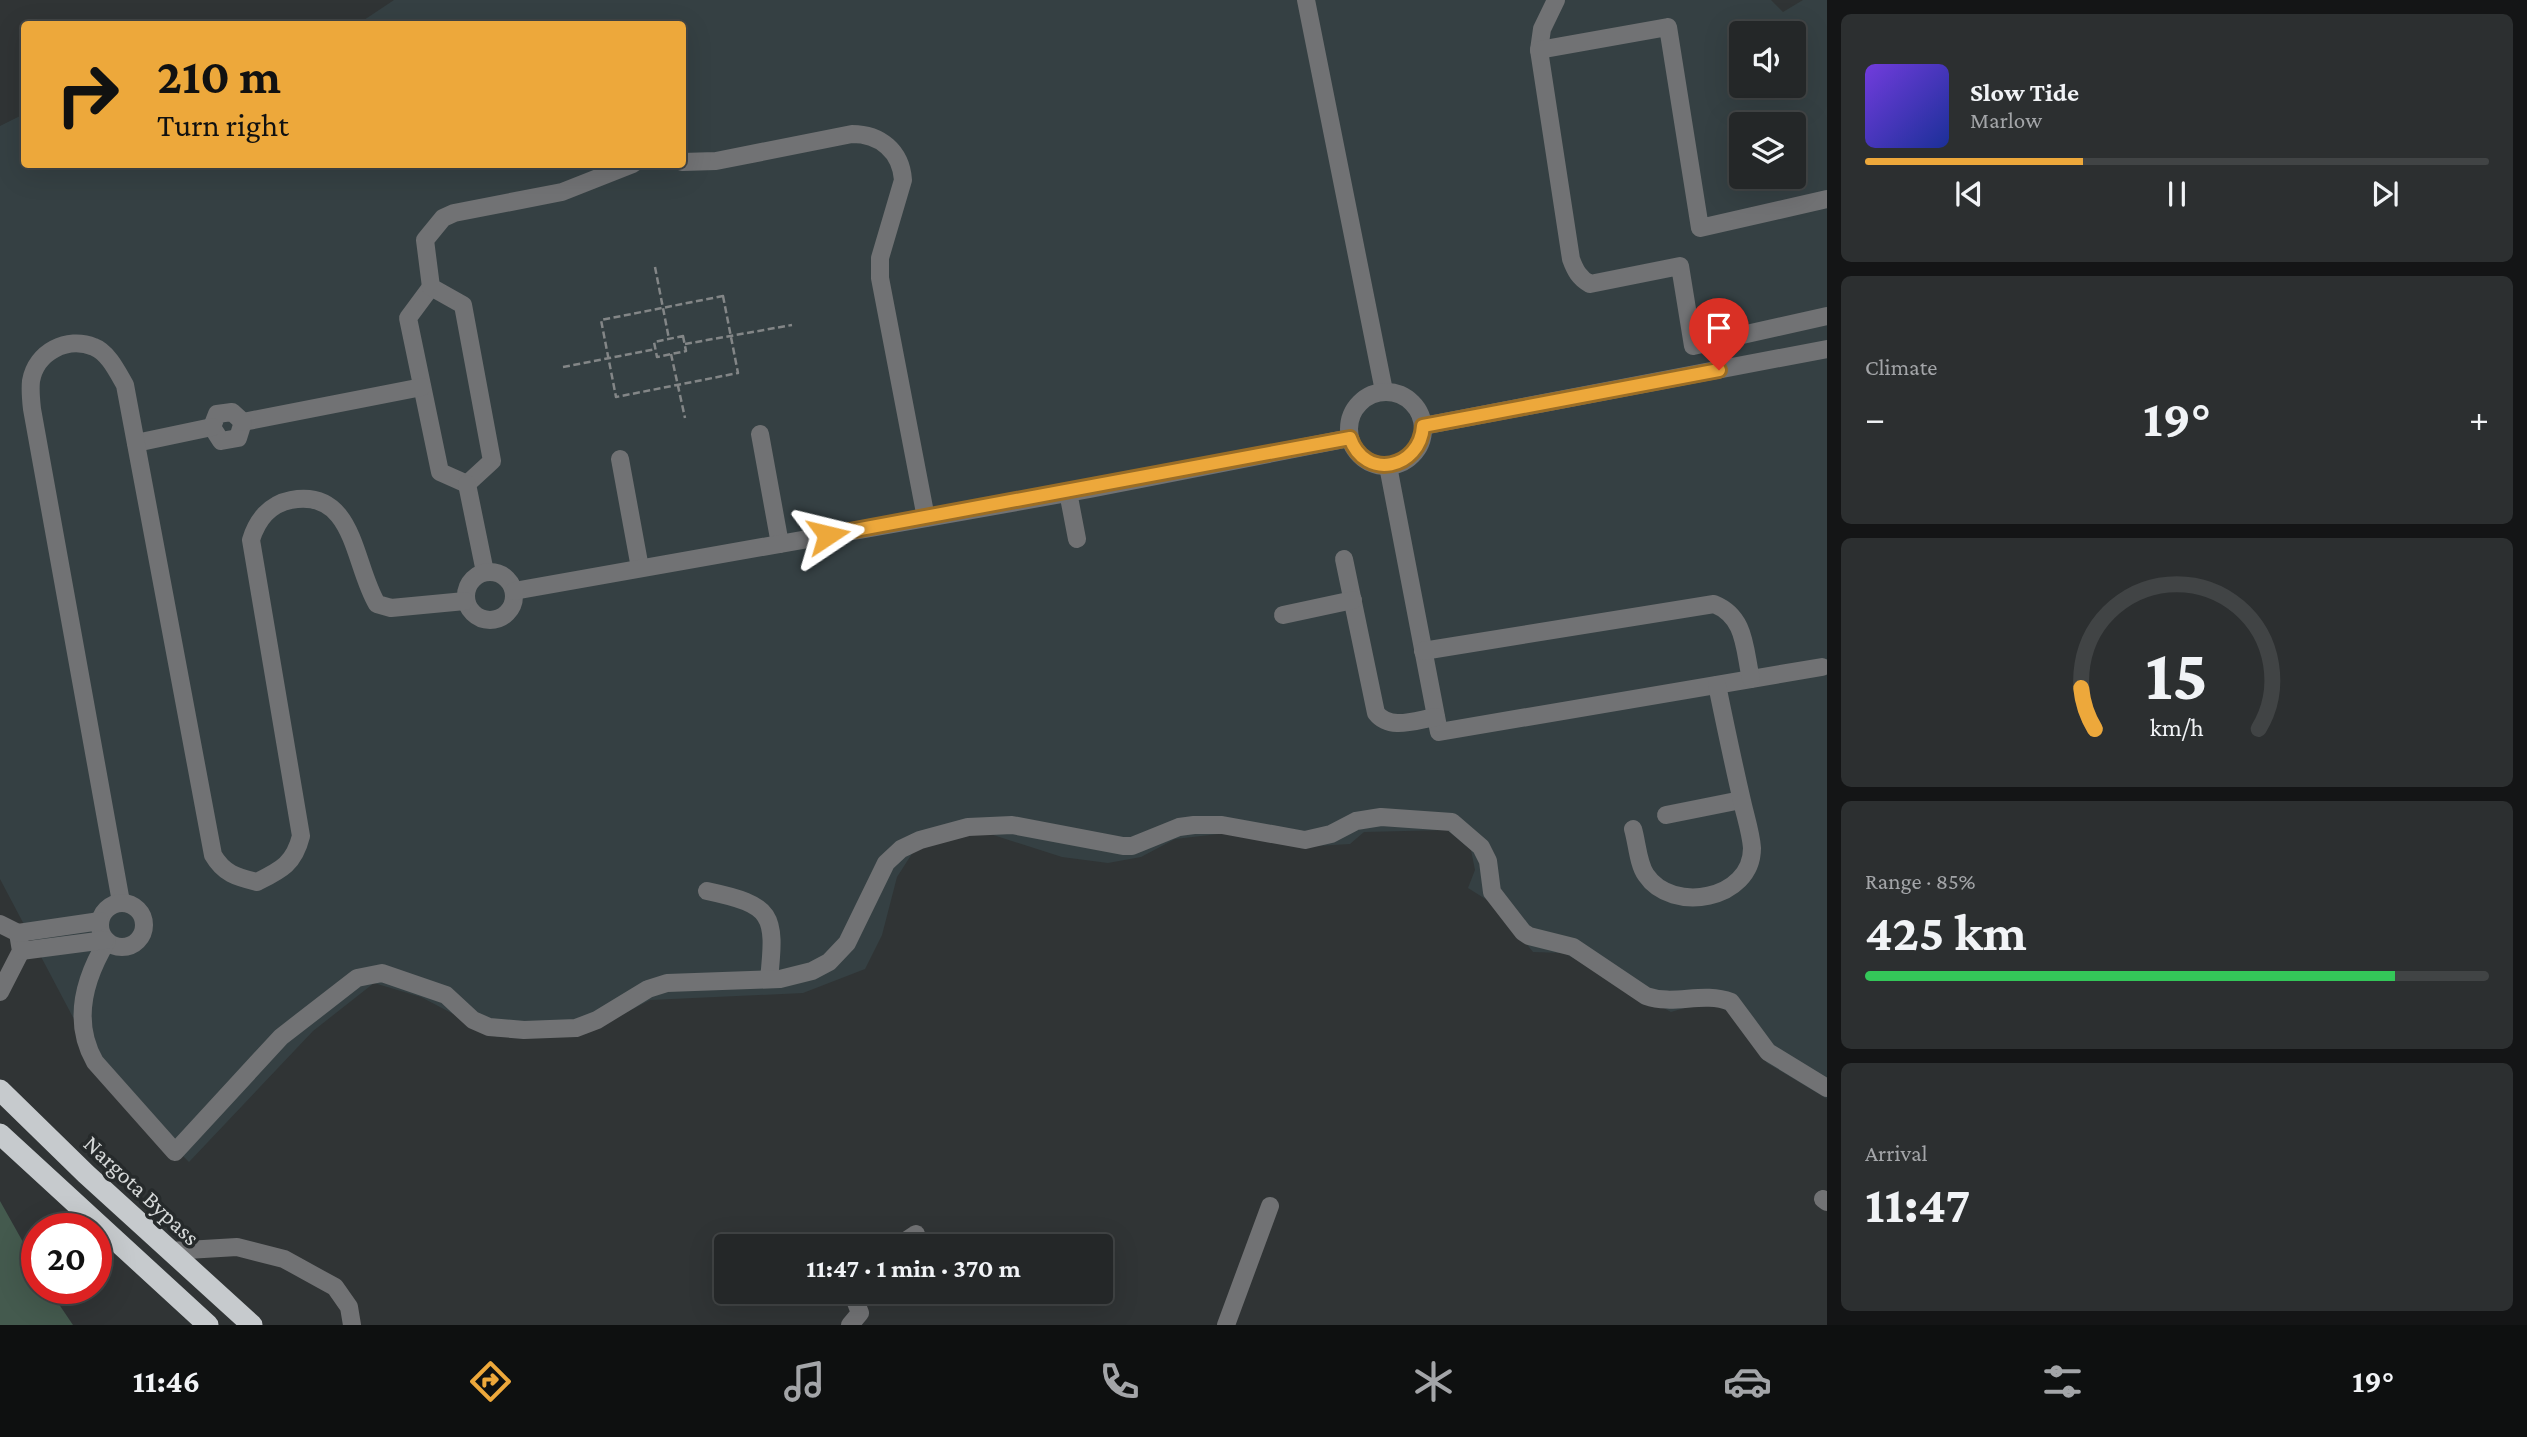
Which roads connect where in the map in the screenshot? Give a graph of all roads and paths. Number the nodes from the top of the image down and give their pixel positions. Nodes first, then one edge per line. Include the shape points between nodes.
1 (1306, 0) edge
2 (1556, 0) edge
3 (1539, 50) junction
4 (686, 162) edge
5 (623, 168) edge
6 (1827, 199) edge
7 (655, 267) dead end
8 (431, 287) junction
9 (663, 308) junction
10 (1827, 317) edge
11 (792, 325) dead end
12 (731, 336) junction
13 (669, 339) junction
14 (685, 344) junction
15 (656, 349) junction
16 (1827, 349) edge
17 (671, 354) junction
18 (609, 358) junction
19 (563, 368) dead end
20 (677, 385) junction
21 (422, 387) junction
22 (1384, 391) junction
23 (685, 418) dead end
24 (1423, 426) junction
25 (760, 434) dead end
26 (1350, 438) junction
27 (136, 443) junction
28 (620, 459) dead end
29 (1388, 466) junction
30 (467, 484) junction
31 (1068, 492) junction
32 (926, 517) junction
33 (1077, 539) dead end
34 (780, 544) junction
35 (1345, 559) dead end
36 (640, 568) junction
37 (485, 572) junction
38 (514, 591) junction
39 (1353, 600) junction
40 (466, 601) junction
41 (1283, 615) dead end
42 (1423, 651) junction
43 (1822, 667) dead end
44 (1751, 680) junction
45 (1717, 685) junction
46 (1436, 717) junction
47 (1741, 800) junction
48 (1666, 815) dead end
49 (1633, 829) dead end
50 (706, 891) dead end
51 (121, 902) junction
52 (100, 921) junction
53 (0, 925) edge
54 (106, 941) junction
55 (20, 942) junction
56 (769, 979) junction
57 (0, 992) edge
58 (1827, 1088) edge
59 (0, 1090) edge
60 (0, 1134) edge
61 (1270, 1206) dead end
62 (170, 1251) junction
63 (857, 1304) edge
64 (208, 1325) edge
65 (252, 1325) edge
66 (352, 1325) edge
67 (850, 1325) edge
68 (1226, 1325) edge

1 - 22 street
2 - 3 street via 1542,29
3 - 6 street via 1668,27 1700,228
3 - 10 street via 1571,259 1584,280 1590,284 1680,266 1693,346
4 - 32 street via 716,161 852,134 877,138 897,158 902,169 901,191 880,258 880,278
5 - 8 street via 562,192 443,218 425,240
7 - 9 path
8 - 21 street via 408,318
8 - 30 street via 463,305 492,461
9 - 12 path via 723,296
9 - 13 path
9 - 18 path via 601,320
11 - 12 path
12 - 14 path
12 - 20 path via 738,373
13 - 14 path via 683,336
13 - 15 path via 654,342
14 - 17 path via 686,351
15 - 17 path via 657,357
15 - 18 path
16 - 24 street
17 - 20 path
18 - 19 path
18 - 20 path via 616,397
20 - 23 path
21 - 27 street via 243,422 238,438 221,441 212,427
21 - 30 street via 440,472
22 - 24 street via 1411,401
22 - 26 street via 1358,404 1349,421
24 - 29 street via 1414,453
25 - 34 street
26 - 29 street via 1361,457
26 - 31 street
27 - 40 street via 214,855 222,869 236,877 257,882 280,871 296,854 301,836 251,540 256,524 285,502 323,500 348,529 366,586 377,604 391,608
27 - 51 street via 125,385 96,347 67,342 46,354 35,367 32,409
28 - 36 street
29 - 42 street
30 - 37 street
31 - 32 street
31 - 33 street
32 - 34 street
34 - 36 street
35 - 39 street
36 - 38 street
37 - 38 street via 504,575
37 - 40 street via 469,582
38 - 40 street via 510,609 495,620 476,616
39 - 41 street
39 - 46 street via 1376,713 1393,724
42 - 44 street via 1714,604 1737,619
42 - 46 street
43 - 44 street
44 - 45 street
45 - 46 street via 1439,733
45 - 47 street
47 - 48 street
47 - 49 street via 1752,848 1749,861 1740,878 1724,891 1703,897 1684,897 1654,884 1644,873
50 - 56 street via 741,898 769,922 774,935
51 - 52 street via 104,912
51 - 54 street via 140,910 145,929 133,945 123,948
52 - 54 street
52 - 55 street
53 - 55 street
54 - 55 street
54 - 56 street via 83,998 88,1050 175,1152 281,1037 357,978 369,974 446,995 480,1025 524,1030 585,1026 648,989 667,983
55 - 57 street
56 - 58 street via 812,971 840,953 886,863 901,849 968,827 1012,825 1132,846 1194,825 1222,825 1305,840 1367,819 1444,821 1458,826 1481,847 1489,861 1492,892 1529,936 1573,947 1658,1000 1700,996 1731,1002 1768,1052
59 - 62 highway, Nargota Bypass
60 - 64 highway
61 - 68 street
62 - 65 highway, Nargota Bypass
62 - 66 street via 237,1247 284,1259 335,1287 349,1307
63 - 67 street via 860,1313

